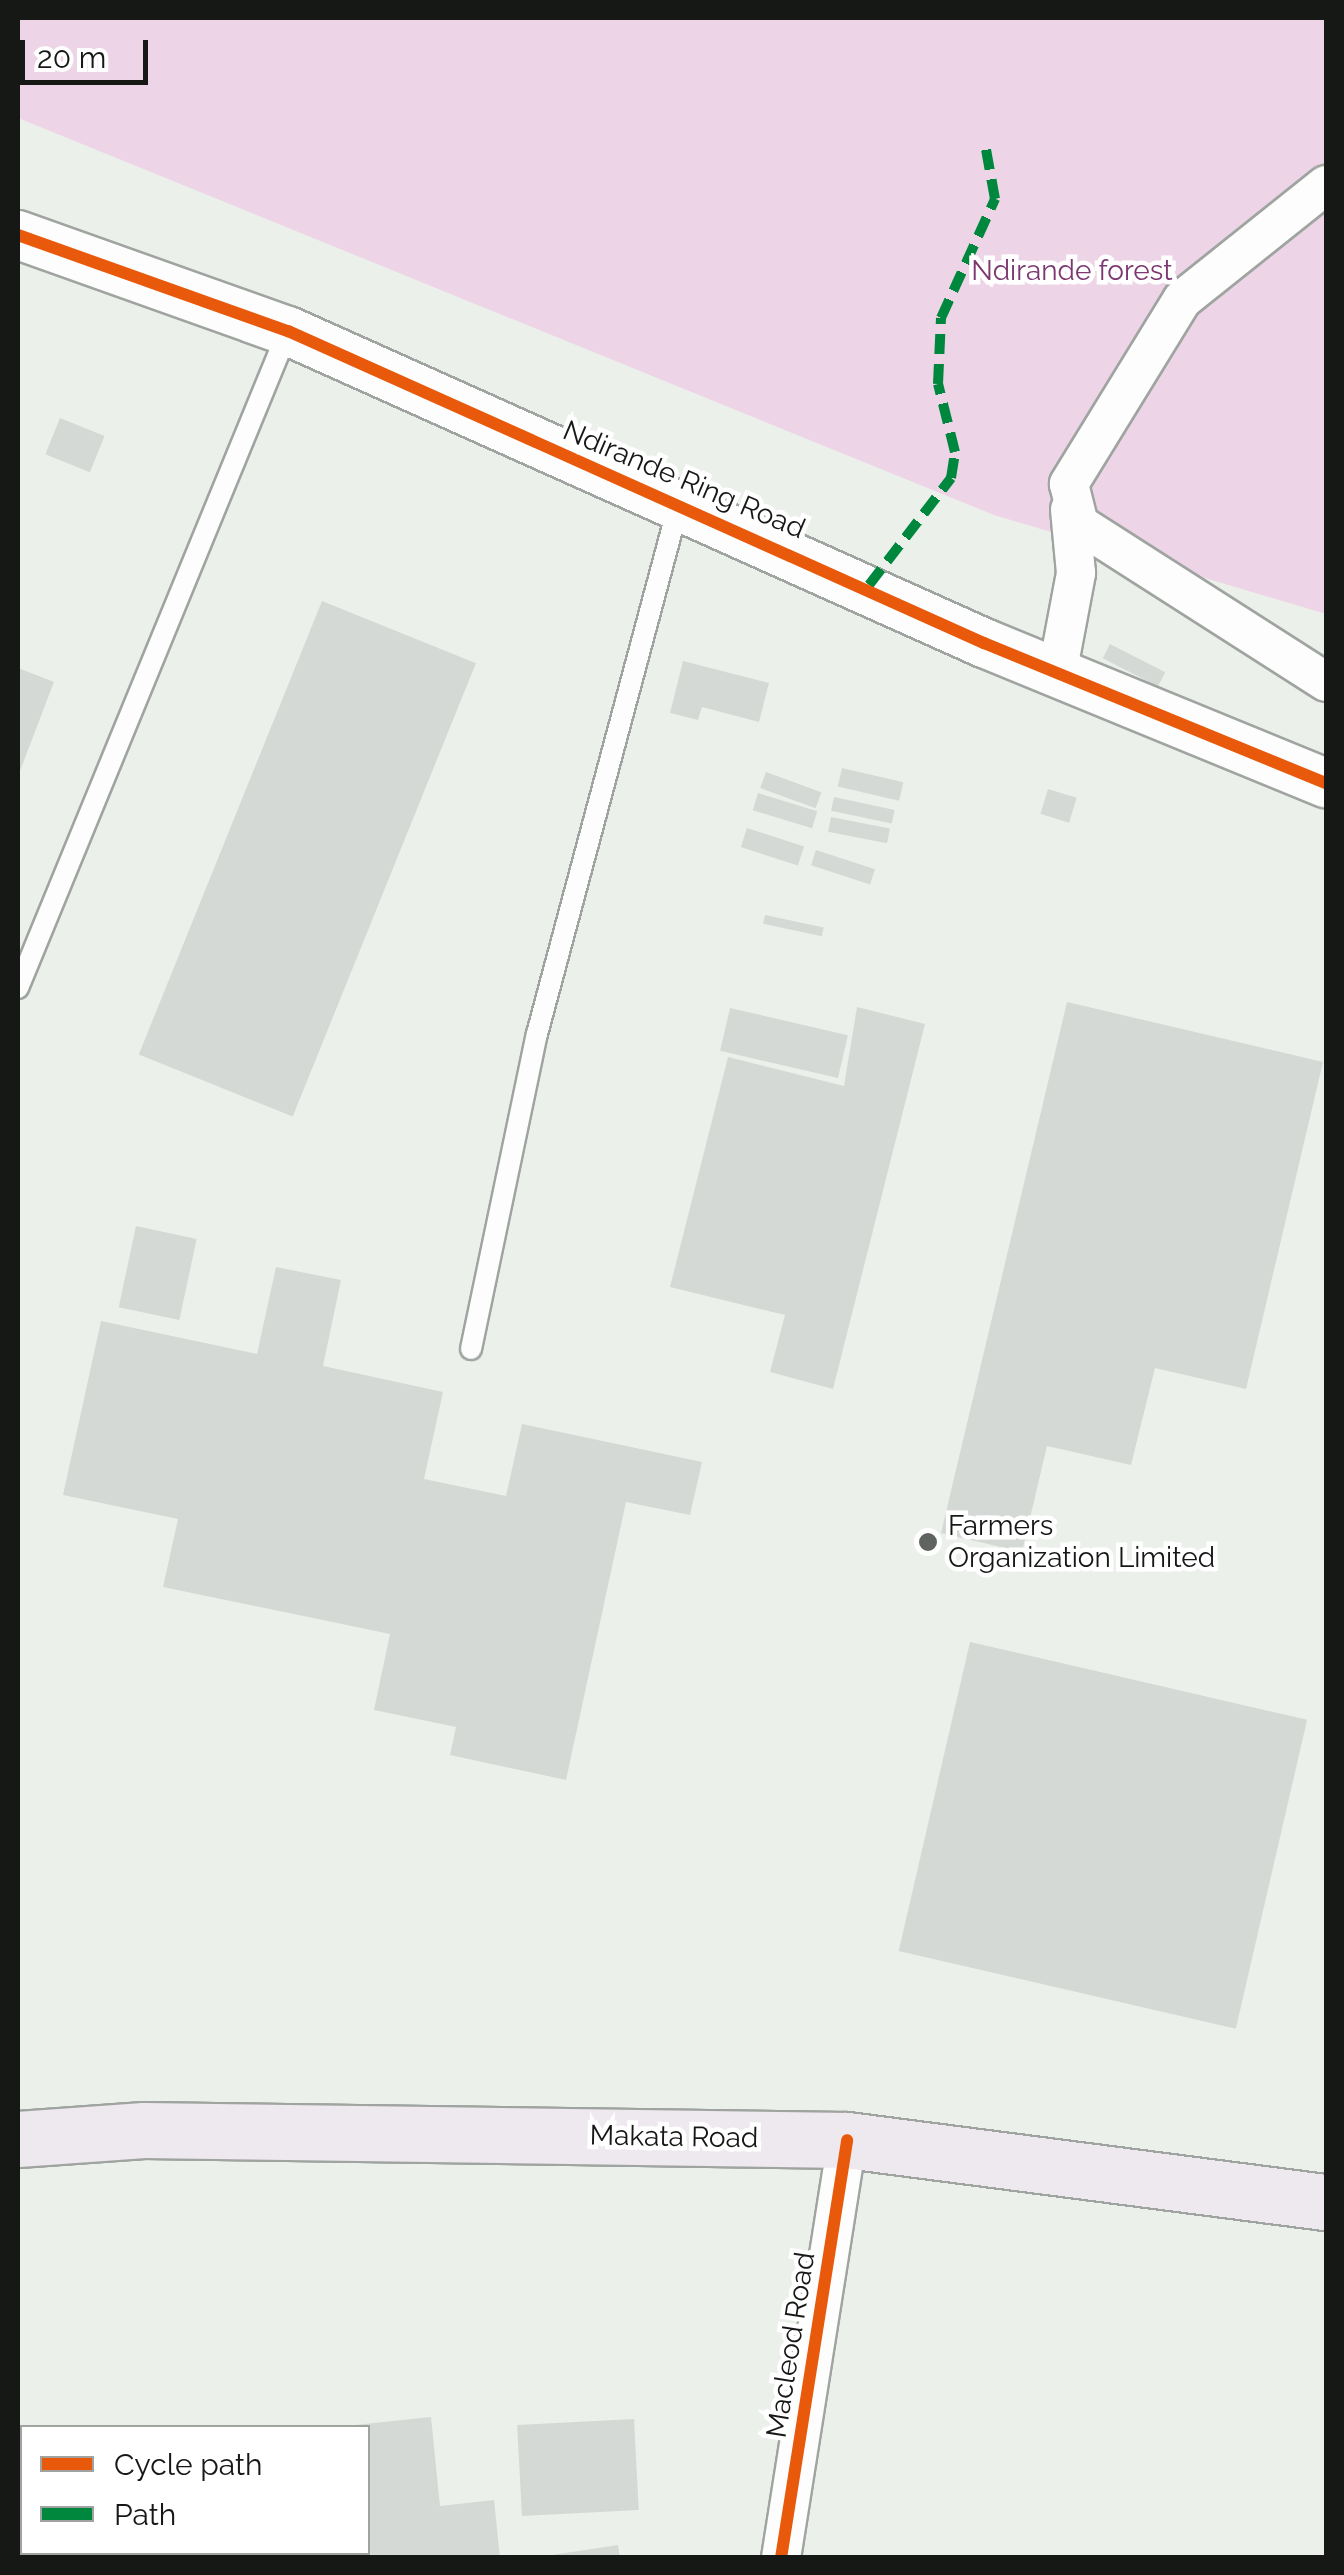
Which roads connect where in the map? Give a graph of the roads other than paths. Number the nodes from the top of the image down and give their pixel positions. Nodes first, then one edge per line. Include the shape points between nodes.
1 (1326, 185) edge
2 (18, 235) edge
3 (288, 331) junction
4 (678, 508) junction
5 (1070, 509) junction
6 (1058, 674) junction
7 (1326, 682) edge
8 (1326, 783) edge
9 (18, 988) edge
10 (470, 1350) dead end
11 (18, 2139) edge
12 (847, 2140) junction
13 (1326, 2202) edge
14 (781, 2558) edge

1 - 5 street via 1163,323 1075,462
2 - 3 street, Ndirande Ring Road
3 - 4 street, Ndirande Ring Road
3 - 9 lane
4 - 6 street, Ndirande Ring Road
4 - 10 lane via 537,1034
5 - 6 street via 1076,573
5 - 7 street via 1150,574
6 - 8 street, Ndirande Ring Road
11 - 12 main road, Makata Road via 144,2130
12 - 13 main road, Makata Road
12 - 14 street, Macleod Road

